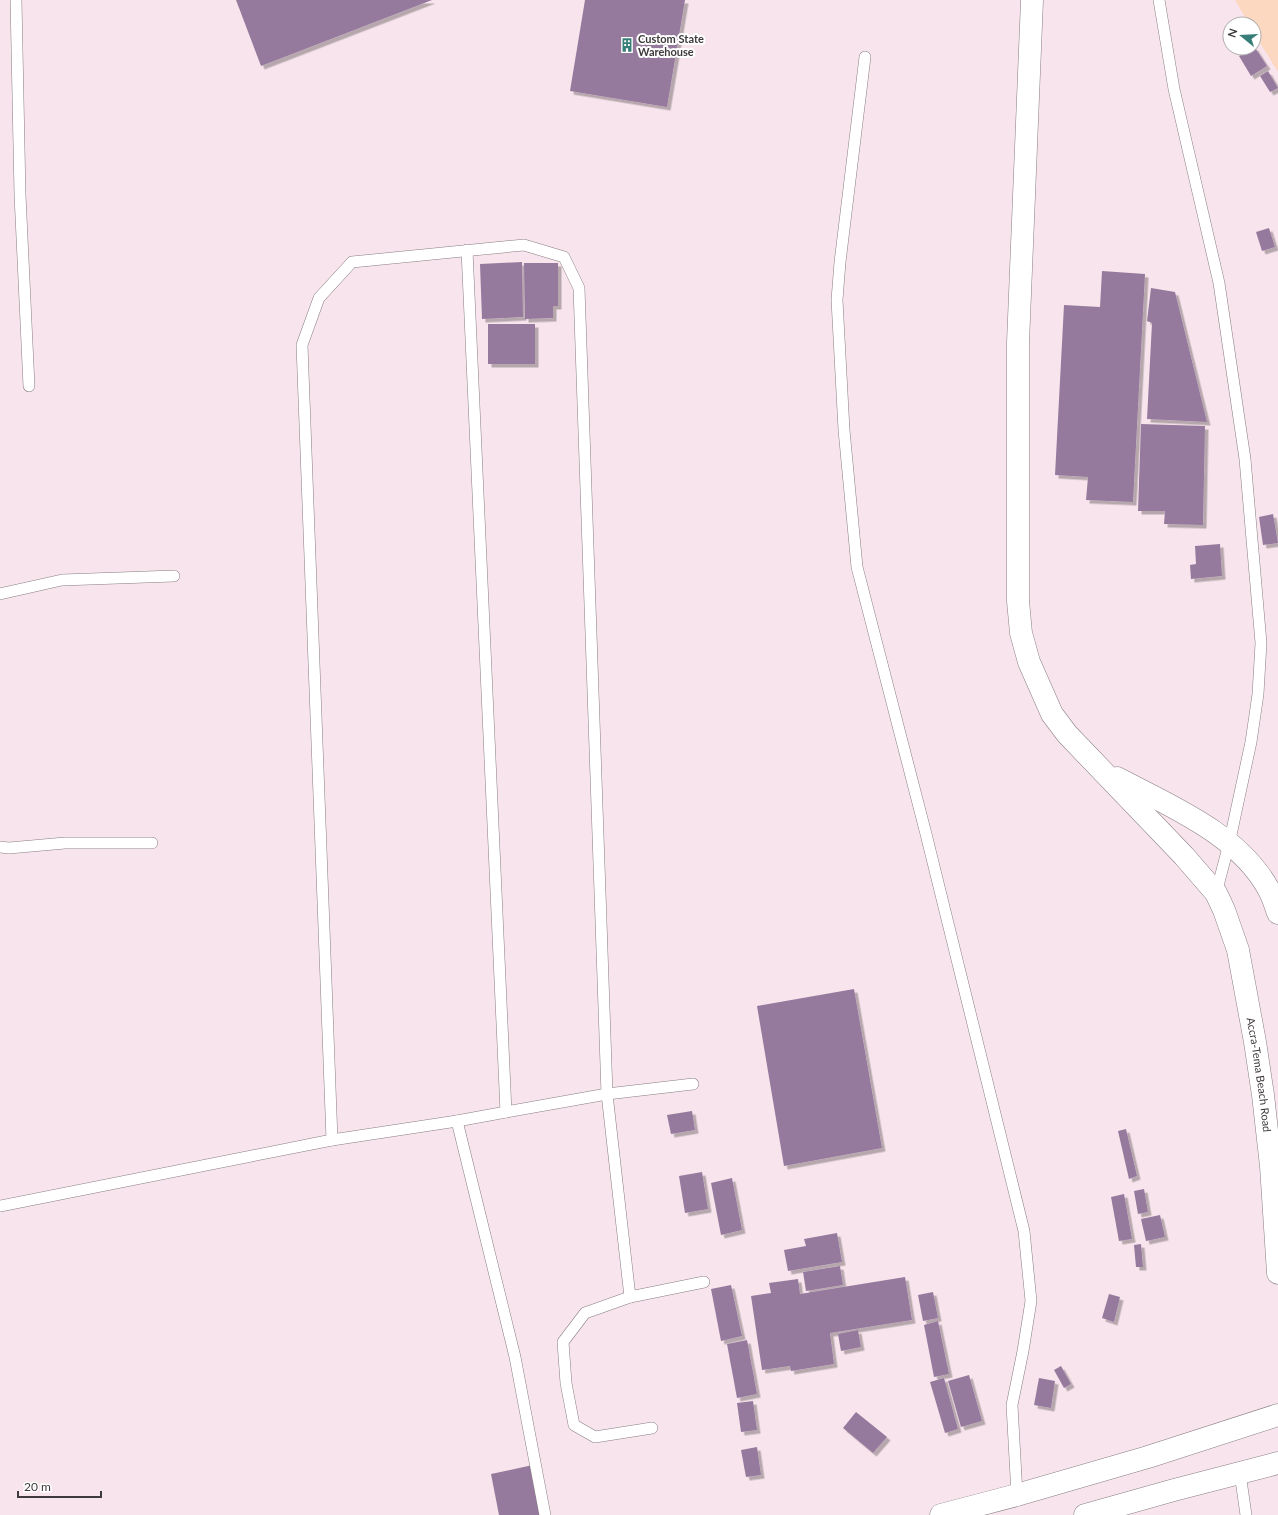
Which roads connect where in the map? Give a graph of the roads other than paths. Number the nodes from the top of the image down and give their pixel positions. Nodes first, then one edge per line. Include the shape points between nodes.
1 (16, 0) edge
2 (1032, 0) edge
3 (1159, 0) edge
4 (865, 57) dead end
5 (467, 250) junction
6 (29, 386) dead end
7 (174, 576) dead end
8 (0, 594) edge
9 (1100, 770) junction
10 (152, 843) dead end
11 (1229, 844) junction
12 (0, 847) edge
13 (1216, 892) junction
14 (1278, 913) edge
15 (693, 1084) dead end
16 (607, 1094) junction
17 (506, 1112) junction
18 (457, 1121) junction
19 (332, 1140) junction
20 (0, 1206) edge
21 (1278, 1273) edge
22 (704, 1282) dead end
23 (630, 1297) junction
24 (1278, 1415) edge
25 (652, 1428) dead end
26 (1278, 1463) edge
27 (1240, 1473) junction
28 (1018, 1495) junction
29 (545, 1515) edge
30 (941, 1515) edge
31 (1084, 1515) edge
32 (1246, 1515) edge

1 - 6 lane via 20,195
2 - 9 main road, Accra-Tema Beach Road via 1018,343 1018,601 1021,633 1029,662 1052,714
3 - 11 lane via 1174,89 1219,283 1246,460 1261,643 1258,694 1251,742
4 - 28 lane via 837,300 844,430 857,567 1024,1231 1032,1301 1012,1405
5 - 16 lane via 524,245 564,257 579,288
5 - 17 lane
5 - 19 lane via 352,262 319,298 302,346
7 - 8 lane via 62,580
9 - 11 main road via 1181,812
9 - 13 main road, Accra-Tema Beach Road
10 - 12 lane via 65,843
11 - 13 lane
11 - 14 main road via 1242,854 1258,873 1270,890
13 - 21 main road, Accra-Tema Beach Road via 1238,950 1255,1042 1271,1166
15 - 16 lane
16 - 17 lane
16 - 23 lane
17 - 18 lane
18 - 19 lane
18 - 29 lane via 515,1357
19 - 20 lane
22 - 23 lane
23 - 25 lane via 586,1313 563,1342 566,1383 574,1425 596,1436
24 - 28 main road
26 - 27 main road
27 - 31 main road
27 - 32 lane
28 - 30 main road

